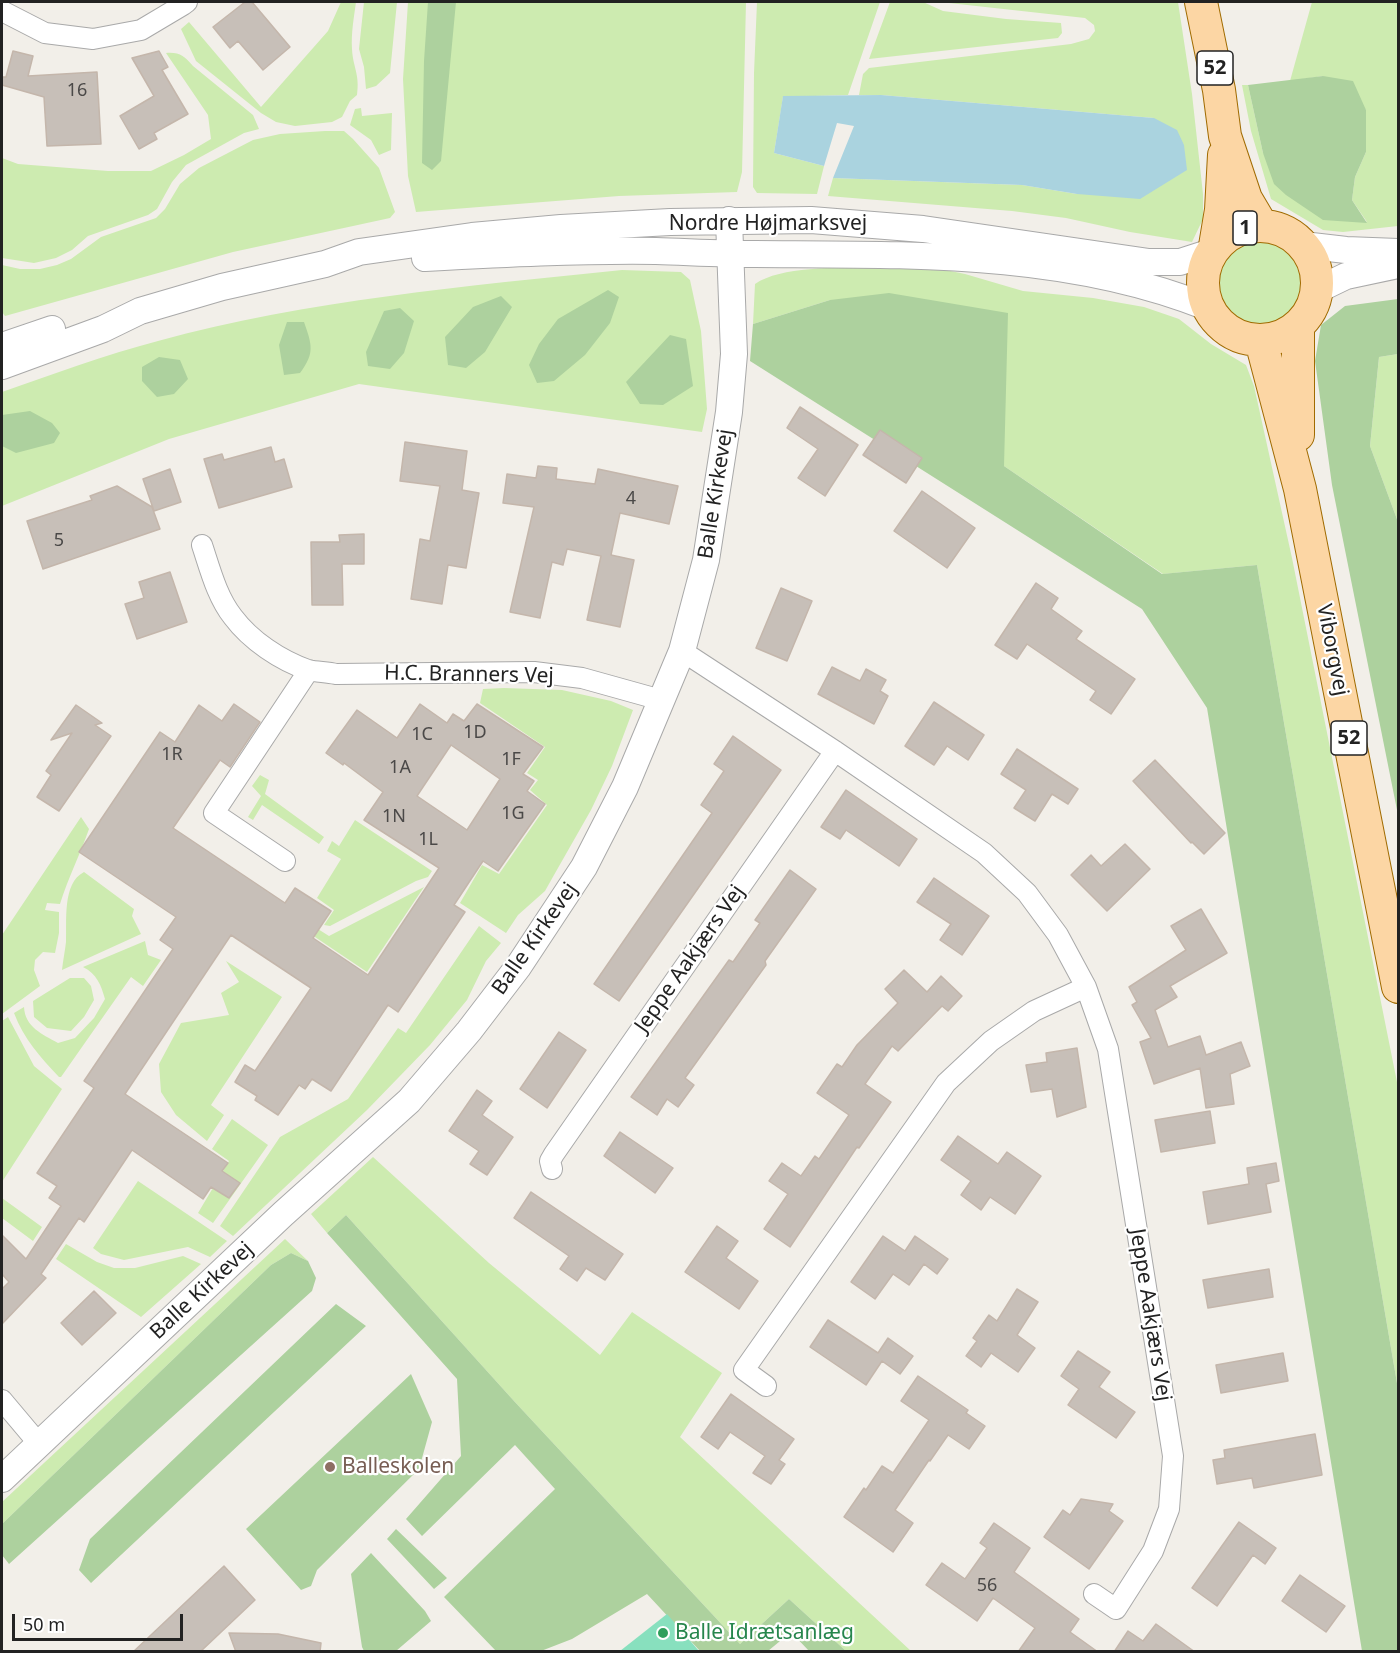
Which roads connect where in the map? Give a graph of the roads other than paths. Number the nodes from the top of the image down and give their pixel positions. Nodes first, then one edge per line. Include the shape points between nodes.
1 (187, 2) edge
2 (1201, 2) edge
3 (2, 11) edge
4 (1225, 136) junction
5 (729, 220) junction
6 (1262, 226) junction
7 (1303, 245) junction
8 (1213, 249) junction
9 (1398, 252) edge
10 (730, 254) junction
11 (325, 264) junction
12 (1398, 265) edge
13 (1317, 290) junction
14 (1207, 307) junction
15 (140, 311) junction
16 (1298, 326) junction
17 (1261, 341) junction
18 (2, 346) edge
19 (2, 366) edge
20 (1300, 489) junction
21 (202, 545) dead end
22 (682, 651) junction
23 (309, 670) junction
24 (661, 700) junction
25 (836, 751) junction
26 (285, 861) dead end
27 (1086, 987) junction
28 (1398, 987) edge
29 (552, 1169) dead end
30 (766, 1386) dead end
31 (2, 1400) edge
32 (39, 1444) junction
33 (2, 1479) edge
34 (1094, 1594) dead end

1 - 3 street via 141,30 93,39 45,33
2 - 4 main road, 52
4 - 6 main road, 1 via 1246,200
4 - 8 main road, 1 via 1221,210
5 - 8 street, Nordre Højmarksvej / 1 via 811,220 923,229 1149,262 1180,262
5 - 10 street, Balle Kirkevej
5 - 11 street, Nordre Højmarksvej via 472,236 359,252
6 - 7 main road, 1 via 1287,232
6 - 8 main road, 1 via 1231,233
7 - 9 street, 1
7 - 13 main road via 1312,259
8 - 14 main road, 1 via 1202,279
10 - 11 street, Nordre Højmarksvej via 530,253
10 - 14 street, Nordre Højmarksvej via 886,254 1037,265 1124,279
10 - 22 street, Balle Kirkevej via 734,354 729,412 706,560
11 - 15 street, Nordre Højmarksvej via 222,287
12 - 13 street via 1346,276
13 - 16 main road via 1311,310
14 - 17 main road via 1231,333
15 - 18 street, Nordre Højmarksvej via 98,315
15 - 19 street, Nordre Højmarksvej via 103,329
16 - 17 main road via 1287,334
16 - 20 main road, Viborgvej
17 - 20 main road, Viborgvej
20 - 28 main road, Viborgvej / 52
21 - 23 street, H.C. Branners Vej via 232,617 278,656
22 - 24 street, Balle Kirkevej
22 - 25 street, Jeppe Aakjærs Vej
23 - 24 street, H.C. Branners Vej via 336,674 534,672 582,678
23 - 26 street via 214,813
24 - 32 street, Balle Kirkevej via 625,787 584,867 528,954 469,1031 409,1101
25 - 27 street, Jeppe Aakjærs Vej via 984,853 1027,893 1058,935
25 - 29 street, Jeppe Aakjærs Vej via 554,1154 550,1161
27 - 30 street via 1035,1011 991,1041 946,1083 744,1370
27 - 34 street, Jeppe Aakjærs Vej via 1108,1049 1173,1456 1169,1509 1153,1551 1116,1609
31 - 32 street
32 - 33 street, Balle Kirkevej

